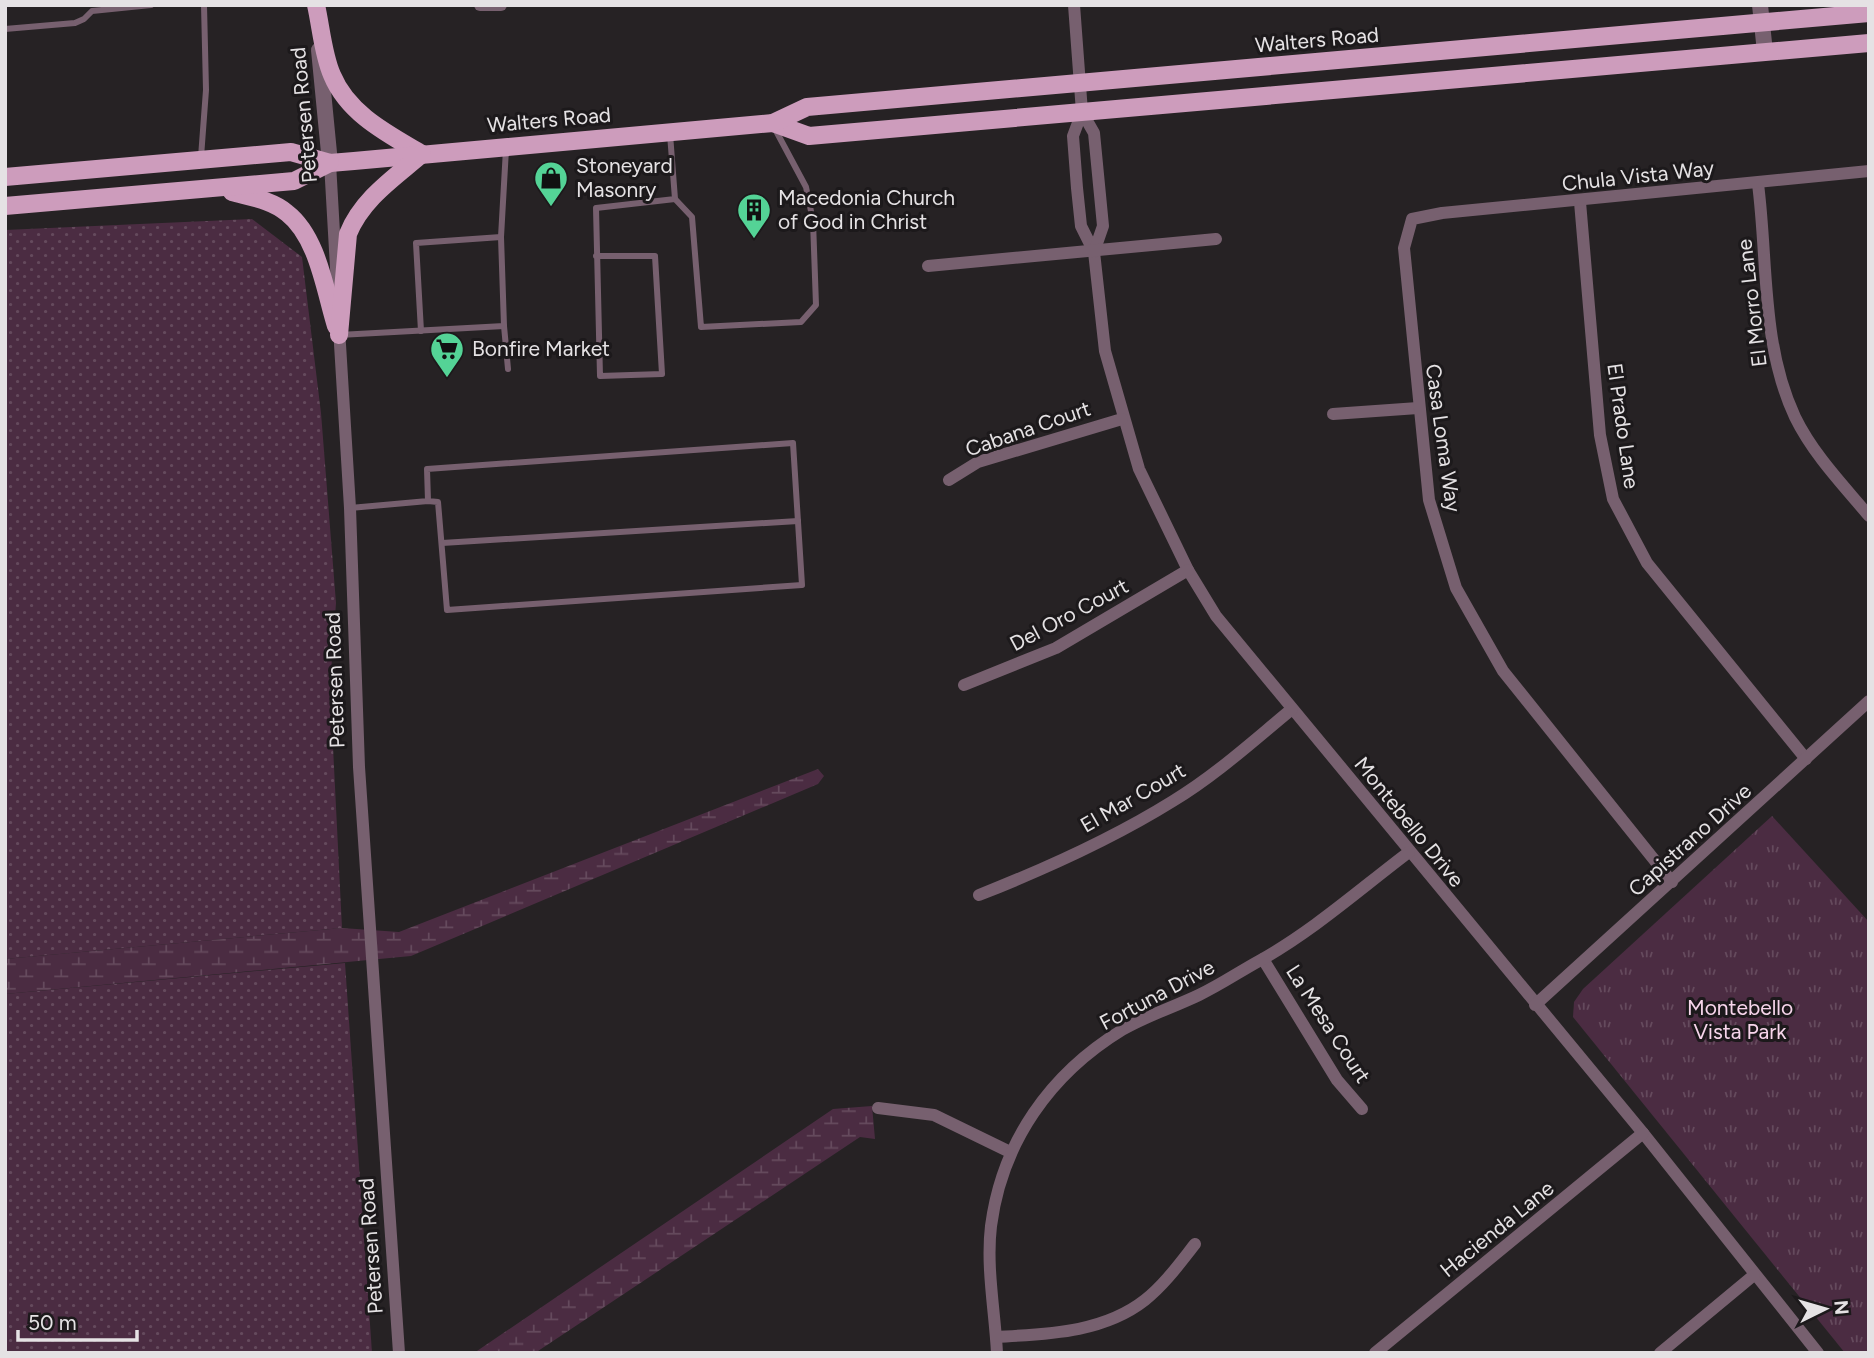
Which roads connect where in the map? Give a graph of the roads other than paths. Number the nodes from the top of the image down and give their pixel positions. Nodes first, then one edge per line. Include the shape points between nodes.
1 (152, 5) edge
2 (204, 5) edge
3 (316, 5) edge
4 (480, 5) edge
5 (501, 5) edge
6 (1074, 5) edge
7 (91, 8) edge
8 (1869, 13) edge
9 (1761, 14) edge
10 (5, 29) edge
11 (1869, 43) edge
12 (1765, 52) junction
13 (1080, 83) junction
14 (1082, 112) junction
15 (773, 123) junction
16 (670, 132) junction
17 (506, 147) junction
18 (422, 154) junction
19 (201, 160) junction
20 (330, 163) junction
21 (1869, 171) edge
22 (5, 177) edge
23 (1758, 184) junction
24 (218, 188) junction
25 (675, 199) junction
26 (1580, 202) junction
27 (5, 206) edge
28 (1412, 219) joint
29 (501, 237) junction
30 (1216, 239) dead end
31 (1094, 252) junction
32 (596, 256) junction
33 (928, 266) dead end
34 (504, 326) junction
35 (421, 331) junction
36 (339, 335) junction
37 (508, 369) dead end
38 (1418, 408) junction
39 (1333, 415) dead end
40 (1122, 419) junction
41 (948, 480) dead end
42 (428, 501) junction
43 (350, 508) junction
44 (1869, 516) edge
45 (798, 521) junction
46 (442, 543) junction
47 (1188, 570) junction
48 (964, 685) dead end
49 (1869, 701) edge
50 (1292, 709) junction
51 (1806, 759) junction
52 (1409, 852) junction
53 (1672, 882) junction
54 (979, 895) dead end
55 (1263, 959) junction
56 (1535, 1005) junction
57 (878, 1108) dead end
58 (1362, 1109) dead end
59 (1643, 1133) junction
60 (1010, 1152) junction
61 (1195, 1244) dead end
62 (1754, 1275) junction
63 (996, 1337) junction
64 (399, 1353) edge
65 (997, 1353) edge
66 (1375, 1353) edge
67 (1660, 1353) edge
68 (1818, 1353) edge

1 - 7 lane
2 - 19 lane via 206,90
3 - 18 main road via 331,74 344,96 360,113
3 - 20 street, Petersen Road
4 - 5 street
6 - 13 street
7 - 10 lane via 75,23
8 - 9 main road, Walters Road
9 - 12 street
9 - 13 main road, Walters Road
11 - 12 main road, Walters Road
12 - 14 main road, Walters Road
13 - 14 street
13 - 15 main road, Walters Road via 807,107
14 - 15 main road, Walters Road via 809,136
14 - 31 street, Montebello Drive via 1073,136 1078,201 1081,226
14 - 31 street, Montebello Drive via 1094,133 1103,226
15 - 16 main road, Walters Road
15 - 25 lane via 806,187 813,221 816,305 802,322 701,327 692,217
16 - 17 main road, Walters Road
16 - 25 lane
17 - 18 main road, Walters Road
17 - 29 lane
18 - 20 main road, Walters Road
18 - 36 main road via 354,218 348,234
19 - 20 main road, Walters Road via 291,152
19 - 22 main road, Walters Road
20 - 24 main road, Walters Road via 294,181
20 - 36 street, Petersen Road
21 - 23 street, Chula Vista Way
23 - 26 street, Chula Vista Way
23 - 44 street, El Morro Lane via 1771,329 1784,387 1815,450
24 - 27 main road, Walters Road
24 - 36 main road via 273,204 289,214 307,237
25 - 32 lane via 596,208
26 - 28 street, Chula Vista Way
26 - 51 street, El Prado Lane via 1600,435 1613,499 1647,563
28 - 38 street, Casa Loma Way via 1404,248
29 - 34 lane
29 - 35 lane via 416,243
30 - 31 street
31 - 33 street
31 - 40 street, Montebello Drive via 1105,351
32 - 32 lane via 600,376 662,374 655,256
34 - 35 lane
34 - 37 lane
35 - 36 lane
36 - 43 street, Petersen Road
38 - 39 street
38 - 53 street, Casa Loma Way via 1429,500 1444,555 1469,614 1503,671
40 - 41 street, Cabana Court via 978,462
40 - 47 street, Montebello Drive via 1139,470
42 - 43 lane
42 - 45 lane via 426,469 793,443
42 - 46 lane via 438,502
43 - 64 street, Petersen Road via 359,767
45 - 46 lane
45 - 46 lane via 802,585 447,610
47 - 48 street, Del Oro Court via 1056,648
47 - 50 street, Montebello Drive via 1216,616
49 - 51 street, Capistrano Drive
50 - 52 street, Montebello Drive
50 - 54 street, El Mar Court via 1174,800 1117,832
51 - 53 street, Capistrano Drive
52 - 55 street, Fortuna Drive via 1298,938
52 - 56 street, Montebello Drive
53 - 56 street, Capistrano Drive
55 - 58 street, La Mesa Court via 1337,1080
55 - 60 street, Fortuna Drive via 1122,1030 1080,1062 1049,1090
56 - 59 street, Montebello Drive
57 - 60 street via 934,1115
59 - 62 street, Montebello Drive
59 - 66 street, Hacienda Lane
60 - 63 street, Fortuna Drive via 991,1226
61 - 63 street via 1144,1301 1117,1316 1073,1331
62 - 67 street
62 - 68 street, Montebello Drive
63 - 65 street, Fortuna Drive

